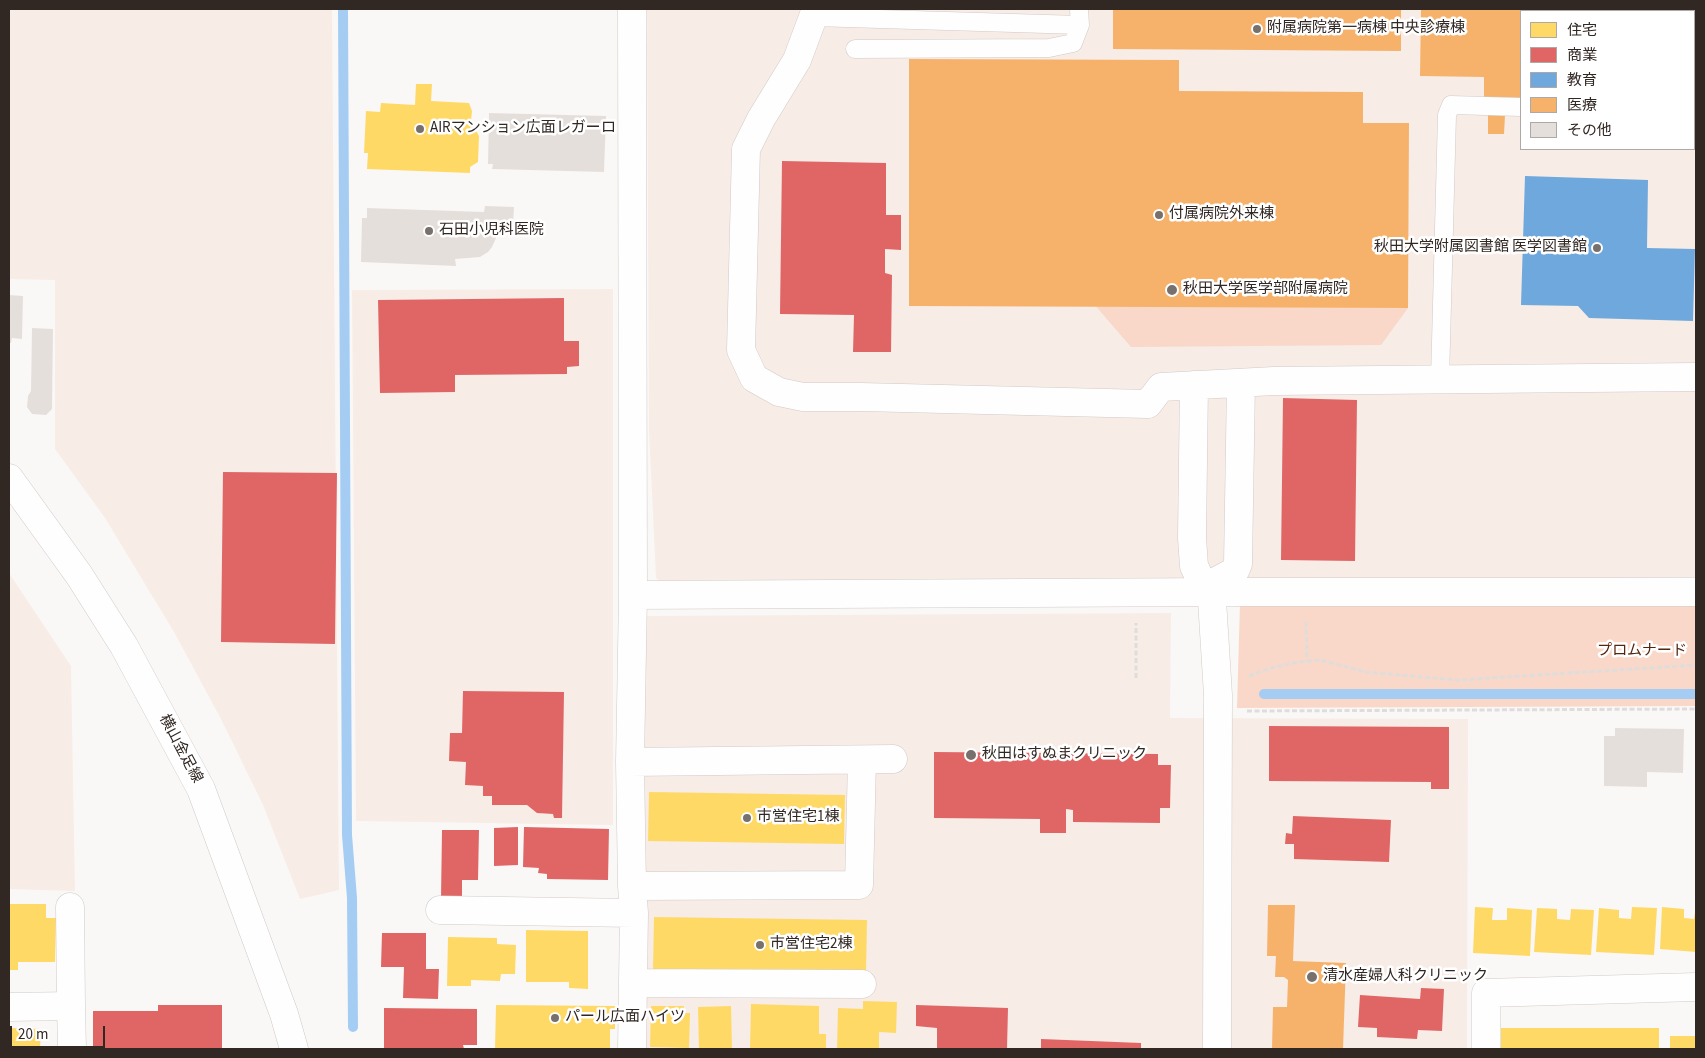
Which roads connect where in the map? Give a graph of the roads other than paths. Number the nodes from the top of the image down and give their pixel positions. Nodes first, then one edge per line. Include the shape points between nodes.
1 (632, 9) edge
2 (815, 13) edge
3 (1080, 17) edge
4 (855, 49) dead end
5 (1520, 107) edge
6 (1696, 377) edge
7 (1440, 380) junction
8 (1241, 383) junction
9 (1194, 385) junction
10 (9, 478) edge
11 (1211, 588) junction
12 (1696, 592) edge
13 (633, 595) junction
14 (893, 759) dead end
15 (862, 760) junction
16 (630, 762) junction
17 (632, 886) junction
18 (70, 907) dead end
19 (440, 910) dead end
20 (634, 913) junction
21 (633, 983) junction
22 (862, 984) dead end
23 (1696, 987) edge
24 (71, 1006) junction
25 (9, 1007) edge
26 (72, 1049) edge
27 (294, 1049) edge
28 (632, 1049) edge
29 (1217, 1049) edge
30 (1486, 1049) edge

1 - 13 street
2 - 3 lane
2 - 9 street via 797,60 746,149 741,350 754,378 779,392 803,397 1148,404 1161,387
3 - 4 lane via 1073,43 1049,48
5 - 7 lane via 1451,105 1447,114
6 - 7 street
7 - 8 street
8 - 9 street
8 - 11 street via 1238,564 1235,571
9 - 11 street via 1194,566 1201,582
10 - 27 street, 横山金足線 via 124,646 201,789
11 - 12 street via 1305,592
11 - 13 street
11 - 29 street via 1218,695
13 - 16 street
14 - 15 street
15 - 16 street
15 - 17 street via 859,885
16 - 17 street
17 - 20 street
18 - 24 street
19 - 20 street
20 - 21 street
21 - 22 street
21 - 28 street
23 - 30 street via 1486,992
24 - 25 street
24 - 26 street

